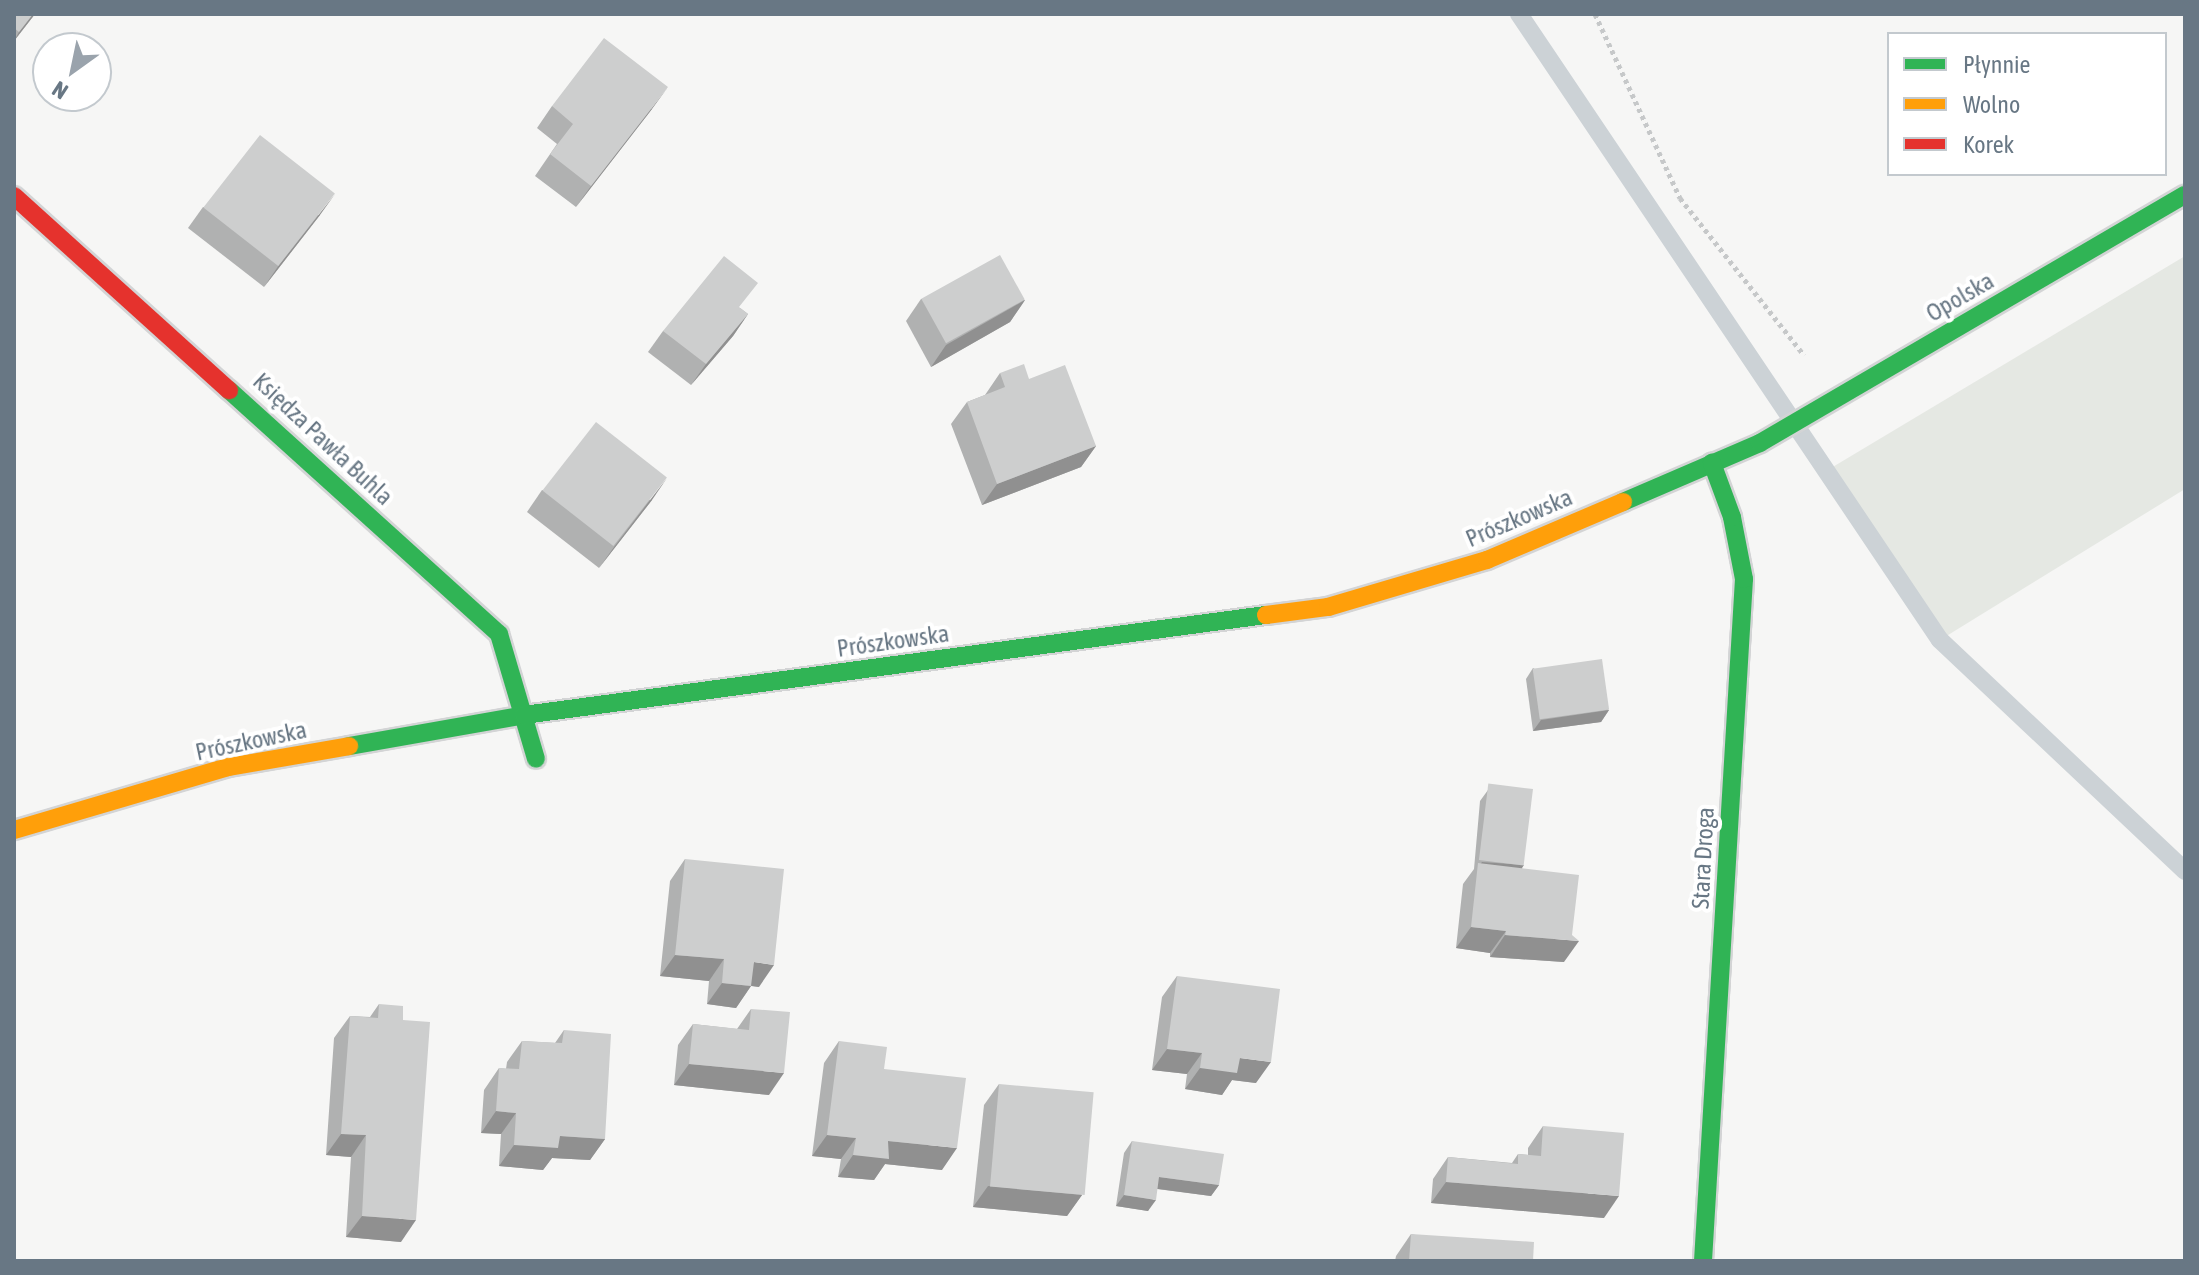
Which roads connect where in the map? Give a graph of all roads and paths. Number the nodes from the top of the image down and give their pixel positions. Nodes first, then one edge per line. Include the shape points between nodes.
1 (1595, 14) edge
2 (2185, 195) edge
3 (14, 196) edge
4 (1829, 400) junction
5 (1760, 443) joint
6 (1712, 463) junction
7 (524, 715) junction
8 (536, 759) dead end
9 (14, 830) edge
10 (1703, 1261) edge

1 - 4 path via 1680,198
2 - 4 main road, Opolska
3 - 7 main road, Księdza Pawła Buhla via 499,634
4 - 5 main road, Opolska
5 - 6 main road, Prószkowska
6 - 7 main road, Prószkowska via 1487,560 1328,607
6 - 10 main road, Stara Droga via 1732,517 1744,579
7 - 8 main road, Księdza Pawła Buhla
7 - 9 main road, Prószkowska via 228,767

